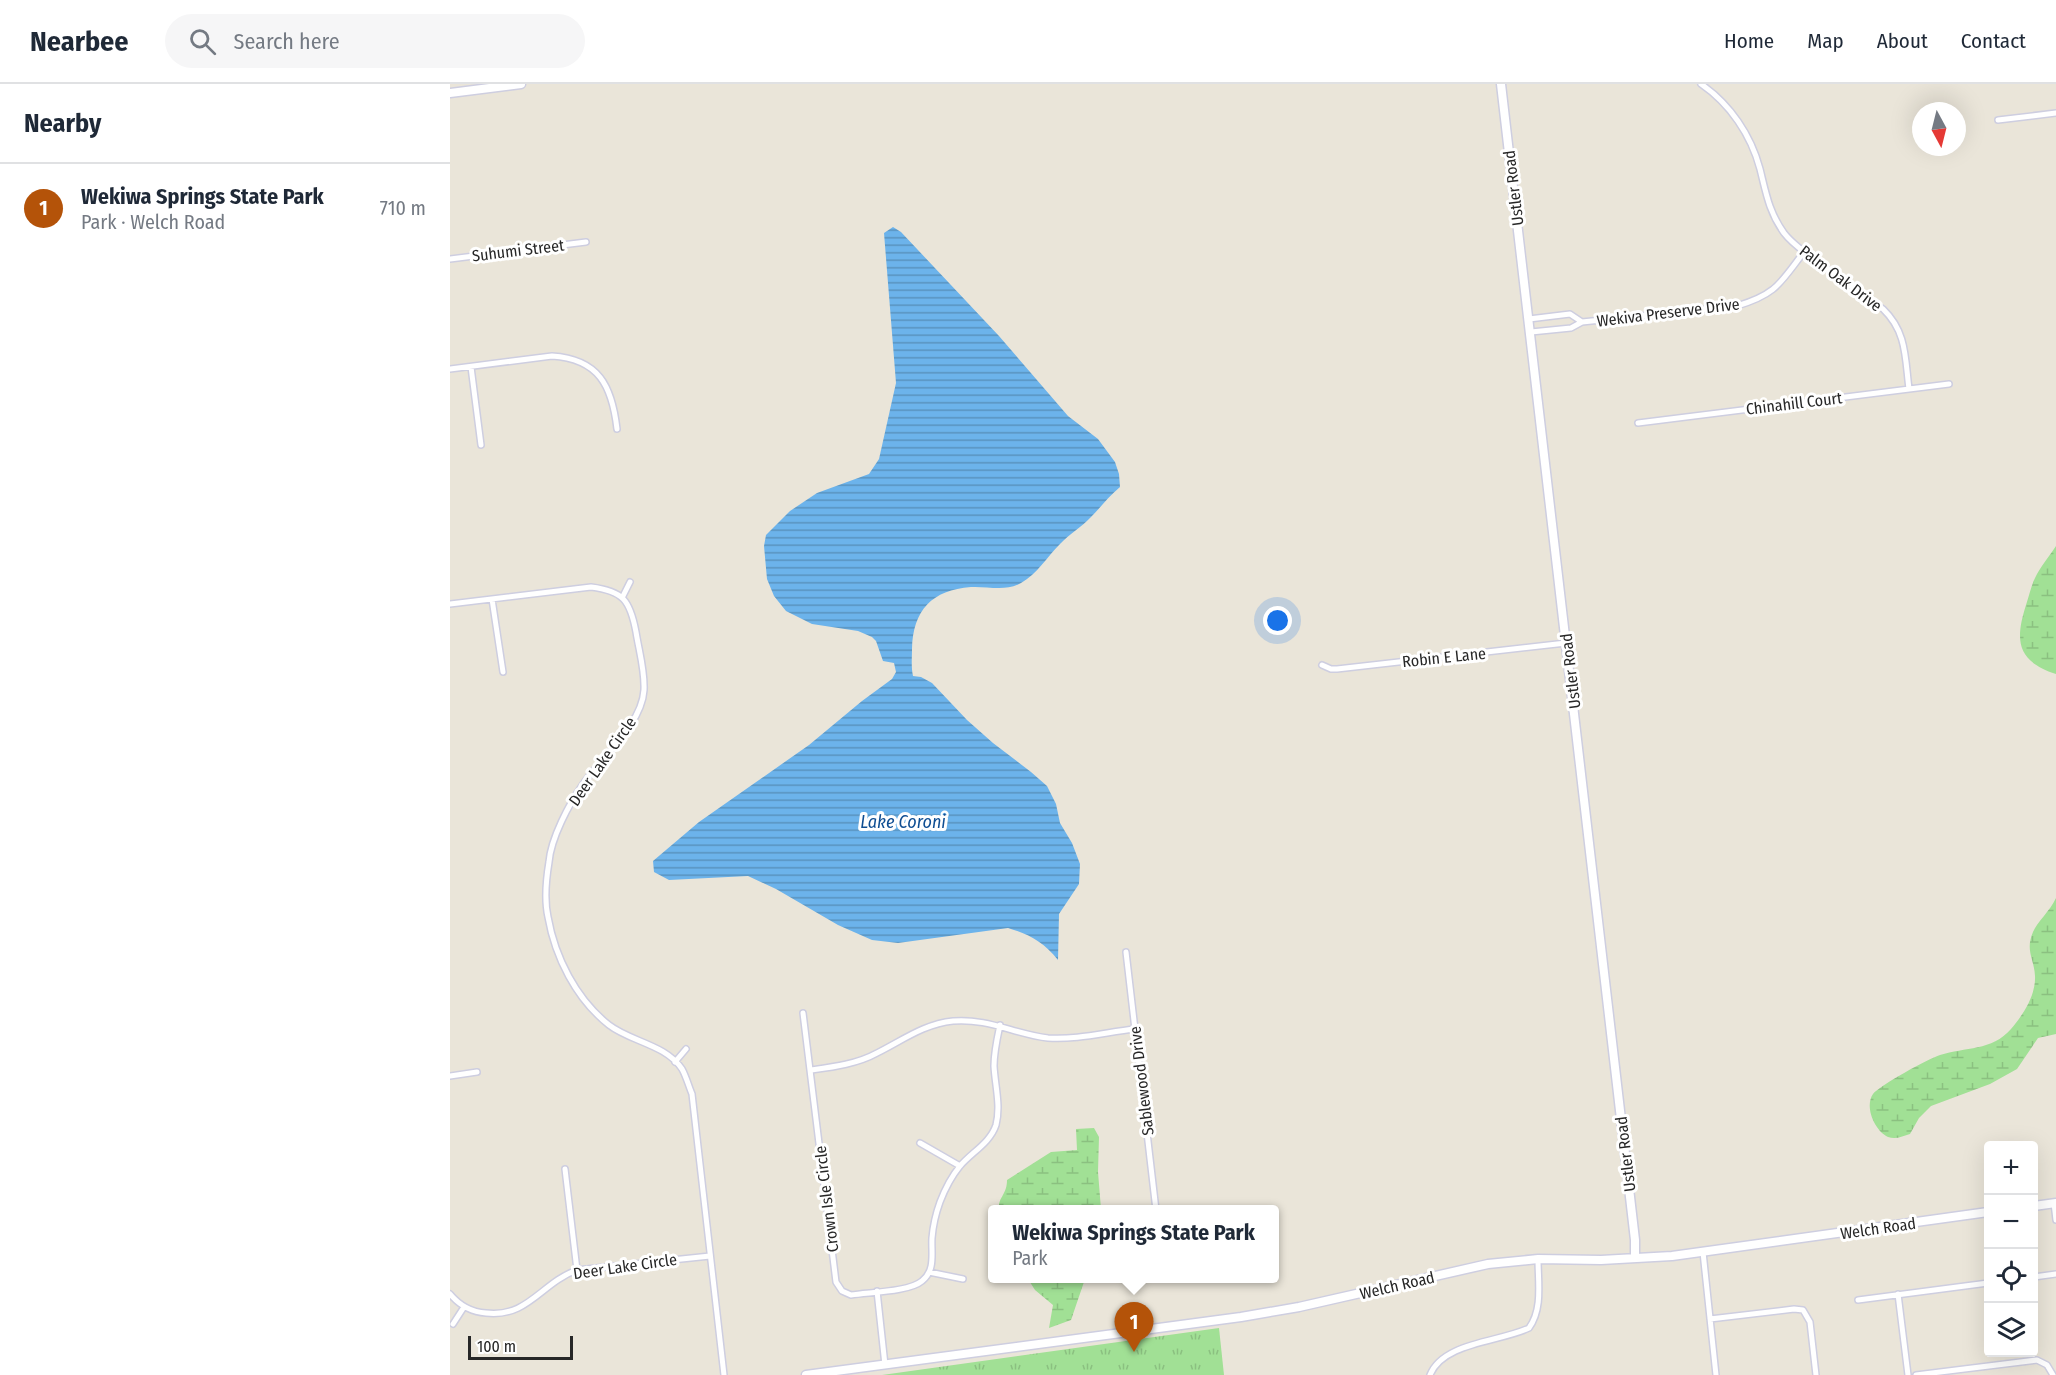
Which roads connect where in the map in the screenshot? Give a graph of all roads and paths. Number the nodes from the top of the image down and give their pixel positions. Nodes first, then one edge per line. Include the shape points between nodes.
1 (521, 84) edge
2 (1501, 84) edge
3 (1701, 84) edge
4 (450, 93) edge
5 (2056, 113) edge
6 (1998, 120) dead end
7 (586, 242) dead end
8 (1804, 252) junction
9 (450, 259) edge
10 (1556, 316) junction
11 (1529, 319) junction
12 (1582, 322) junction
13 (1557, 329) junction
14 (1531, 332) junction
15 (471, 367) junction
16 (450, 369) edge
17 (1949, 384) dead end
18 (1908, 389) junction
19 (1638, 423) dead end
20 (617, 429) dead end
21 (481, 445) dead end
22 (630, 582) dead end
23 (623, 596) junction
24 (492, 599) junction
25 (450, 604) edge
26 (1566, 643) junction
27 (1322, 665) dead end
28 (503, 672) dead end
29 (1126, 952) dead end
30 (803, 1013) dead end
31 (1000, 1025) junction
32 (1135, 1029) junction
33 (686, 1049) dead end
34 (675, 1062) junction
35 (811, 1070) junction
36 (477, 1072) dead end
37 (450, 1076) edge
38 (920, 1143) dead end
39 (960, 1166) junction
40 (565, 1168) dead end
41 (2055, 1203) edge
42 (1156, 1205) edge
43 (2038, 1205) edge
44 (1984, 1213) edge
45 (2056, 1220) edge
46 (1703, 1252) junction
47 (710, 1256) junction
48 (1635, 1258) junction
49 (1538, 1259) junction
50 (577, 1270) junction
51 (929, 1272) junction
52 (2056, 1274) edge
53 (2038, 1276) edge
54 (963, 1279) dead end
55 (1984, 1284) edge
56 (877, 1291) junction
57 (450, 1294) edge
58 (1898, 1294) junction
59 (1858, 1300) dead end
60 (464, 1307) junction
61 (1710, 1320) junction
62 (453, 1324) dead end
63 (885, 1365) junction
64 (724, 1375) edge
65 (806, 1375) edge
66 (1430, 1375) edge
67 (1716, 1375) edge
68 (1816, 1375) edge
69 (1908, 1375) edge
70 (1916, 1375) edge
71 (2053, 1375) edge

1 - 4 street
2 - 11 street, Ustler Road
3 - 8 street, Palm Oak Drive via 1739,123 1752,145 1773,215 1785,234
5 - 6 street
7 - 9 street, Suhumi Street
8 - 12 street, Wekiva Preserve Drive via 1772,292 1737,306
8 - 18 street, Palm Oak Drive via 1883,309 1899,327
10 - 11 street, Wekiva Preserve Drive
10 - 12 street, Wekiva Preserve Drive via 1570,314
10 - 13 street
11 - 14 street, Ustler Road
12 - 13 street, Wekiva Preserve Drive via 1572,328
13 - 14 street, Wekiva Preserve Drive
14 - 26 street, Ustler Road
15 - 16 street
15 - 20 street via 552,356 585,363 606,384 614,404
15 - 21 street
17 - 18 street, Chinahill Court
18 - 19 street, Chinahill Court
22 - 23 street
23 - 24 street via 591,587
23 - 34 street, Deer Lake Circle via 632,611 642,669 641,705 633,722 582,785 563,819 549,859 547,916 566,973 586,1002 610,1026 669,1055
24 - 25 street
24 - 28 street
26 - 27 street, Robin E Lane via 1337,669
26 - 48 street, Ustler Road
29 - 32 street, Sablewood Drive
30 - 35 street, Crown Isle Circle
31 - 32 street via 1048,1038
31 - 35 street via 964,1020 936,1024 876,1054
31 - 39 street via 995,1048 998,1110 993,1134
32 - 42 street, Sablewood Drive
33 - 34 street
34 - 47 street, Deer Lake Circle via 692,1095
35 - 56 street, Crown Isle Circle via 836,1282 851,1295
36 - 37 street
38 - 39 street
39 - 51 street via 939,1205
40 - 50 street
41 - 43 street
41 - 45 street
44 - 46 street, Welch Road
46 - 48 street, Welch Road
46 - 61 street
47 - 50 street, Deer Lake Circle
47 - 64 street, Deer Lake Circle
48 - 49 street, Welch Road
49 - 63 street, Welch Road via 1488,1264 1241,1317
49 - 66 street via 1538,1309 1528,1328 1448,1354
50 - 60 street, Deer Lake Circle via 510,1313 479,1312
51 - 54 street
51 - 56 street, Crown Isle Circle via 914,1285
52 - 53 street
55 - 58 street
56 - 63 street
57 - 60 street, Deer Lake Circle
58 - 59 street
58 - 69 street
60 - 62 street
61 - 67 street
61 - 68 street via 1803,1310 1810,1322
63 - 65 street, Welch Road
70 - 71 street via 2037,1360 2047,1365

